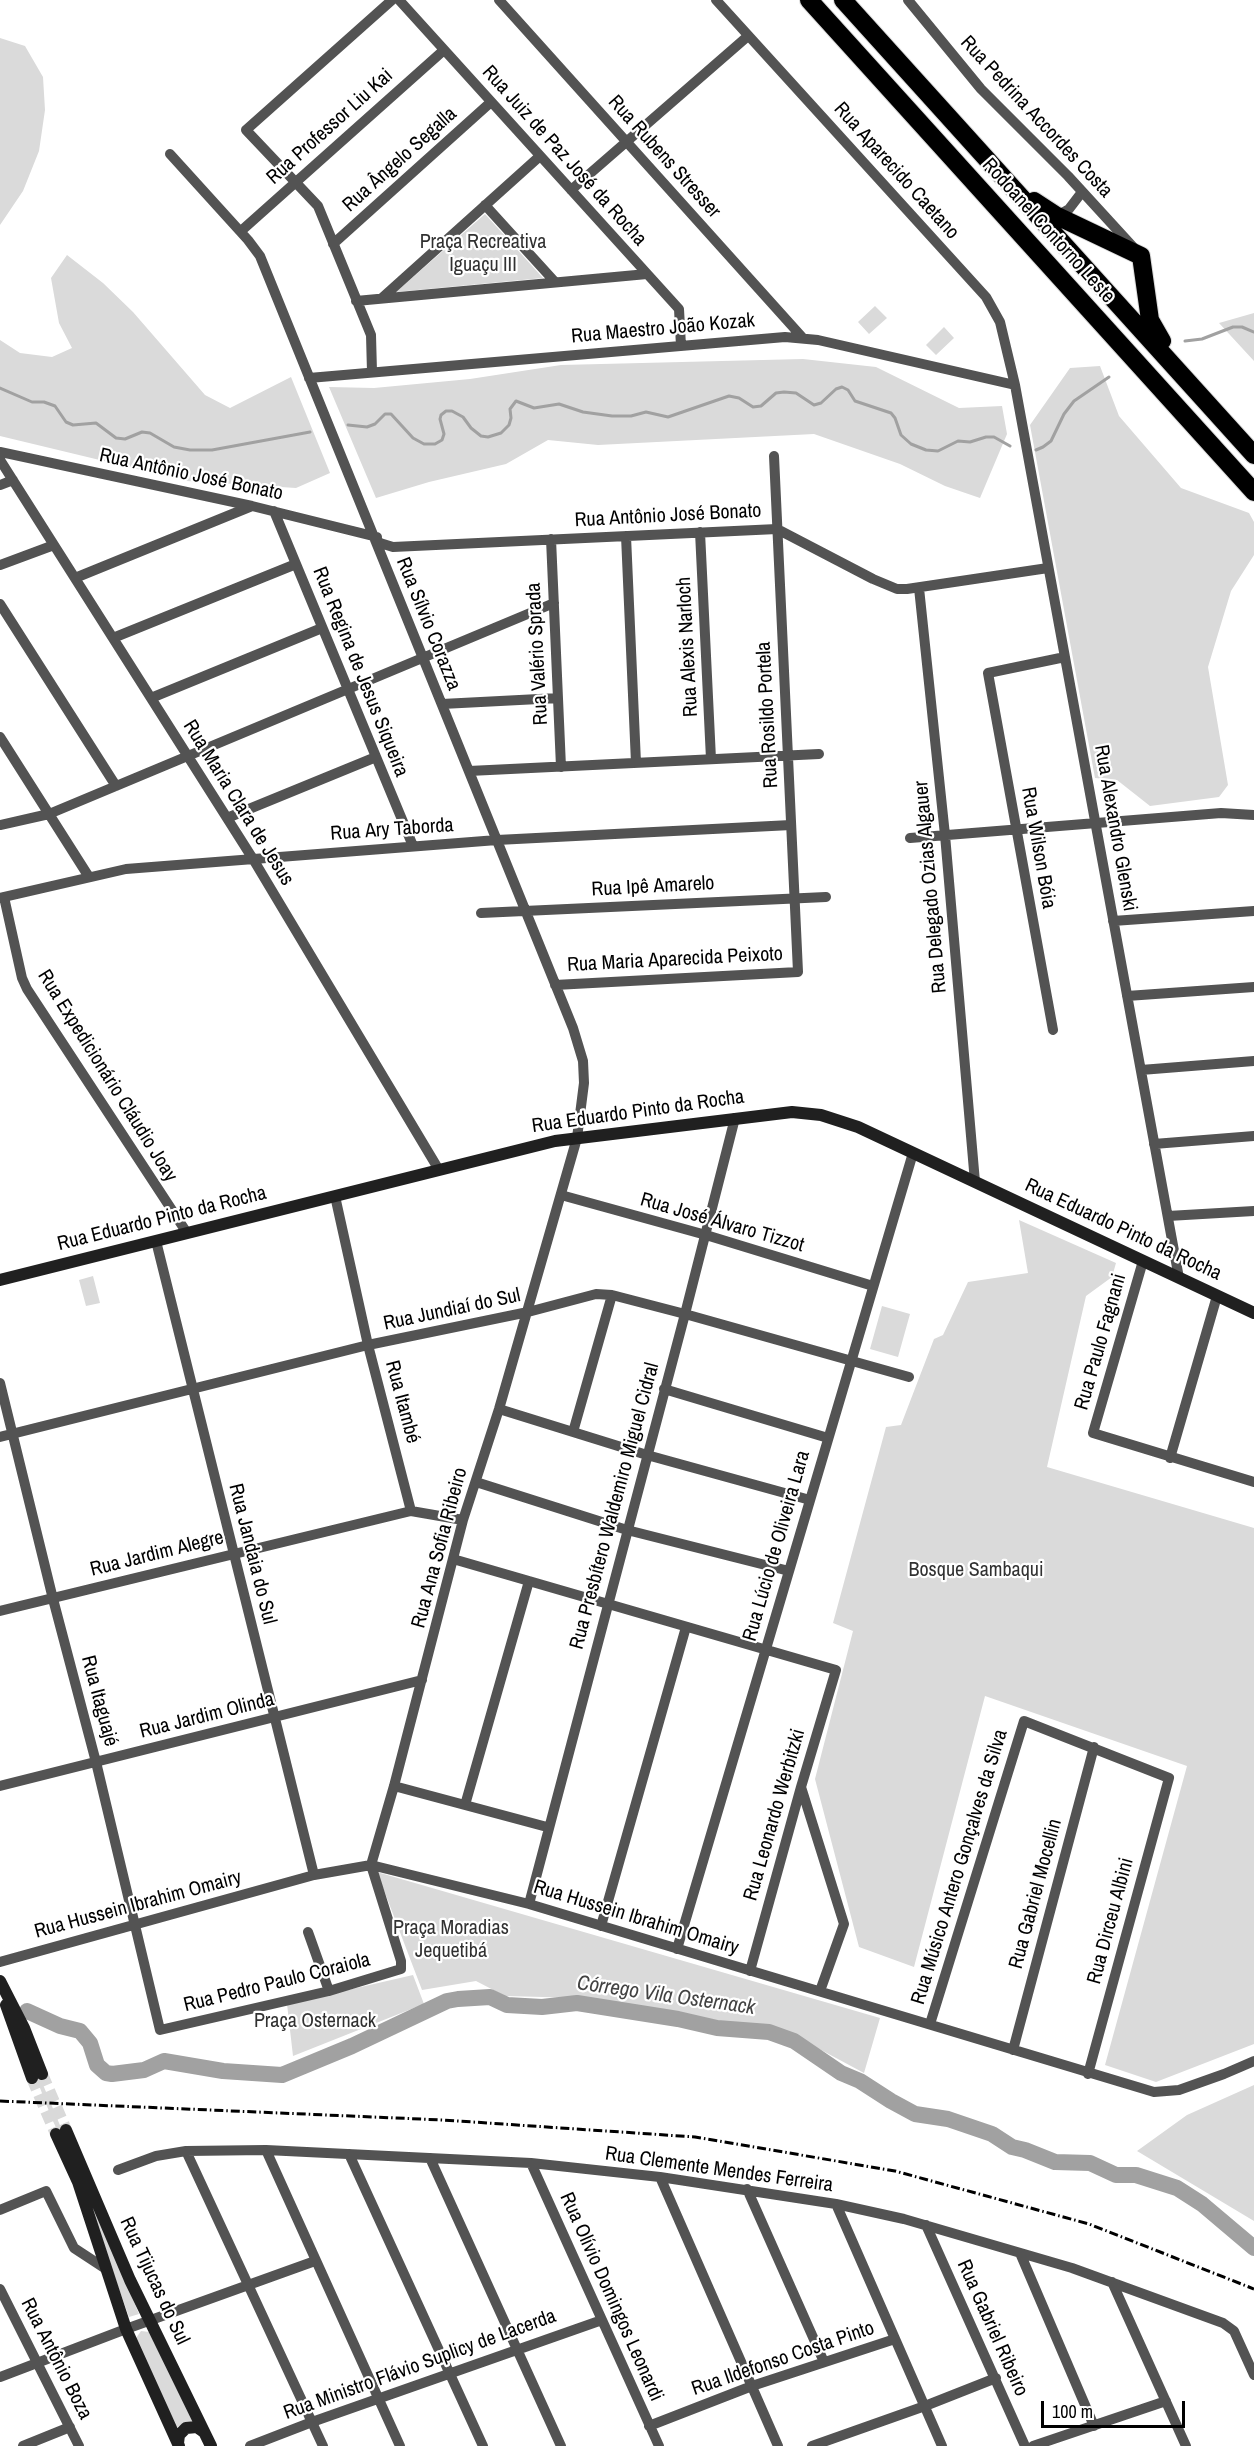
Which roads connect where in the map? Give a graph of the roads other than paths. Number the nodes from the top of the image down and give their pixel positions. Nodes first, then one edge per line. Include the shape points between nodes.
1 (392, 0) edge
2 (399, 0) edge
3 (499, 0) edge
4 (716, 0) edge
5 (809, 0) edge
6 (843, 0) edge
7 (908, 0) edge
8 (748, 36) junction
9 (444, 50) junction
10 (491, 102) junction
11 (627, 142) junction
12 (170, 154) dead end
13 (540, 156) junction
14 (295, 182) junction
15 (1013, 188) junction
16 (572, 190) junction
17 (1082, 192) junction
18 (485, 205) junction
19 (1057, 216) junction
20 (241, 231) junction
21 (333, 244) junction
22 (1141, 256) junction
23 (647, 274) junction
24 (555, 282) junction
25 (381, 298) junction
26 (356, 301) junction
27 (802, 337) junction
28 (681, 346) junction
29 (372, 372) junction
30 (309, 378) junction
31 (1015, 385) junction
32 (1193, 387) junction
33 (0, 452) edge
34 (1254, 455) edge
35 (774, 456) dead end
36 (0, 460) edge
37 (13, 480) junction
38 (0, 485) edge
39 (1254, 492) edge
40 (252, 506) junction
41 (274, 511) junction
42 (777, 529) junction
43 (700, 532) junction
44 (374, 536) junction
45 (626, 536) junction
46 (551, 539) junction
47 (54, 545) junction
48 (296, 564) junction
49 (0, 566) edge
50 (1048, 568) junction
51 (75, 578) junction
52 (919, 588) junction
53 (554, 603) junction
54 (0, 604) edge
55 (322, 628) junction
56 (113, 638) junction
57 (1065, 657) junction
58 (423, 658) junction
59 (348, 689) junction
60 (151, 698) junction
61 (558, 698) junction
62 (442, 704) junction
63 (0, 736) edge
64 (819, 754) dead end
65 (788, 755) junction
66 (188, 756) junction
67 (376, 757) junction
68 (711, 759) junction
69 (636, 763) junction
70 (561, 767) junction
71 (469, 771) junction
72 (116, 786) junction
73 (49, 814) junction
74 (1254, 815) edge
75 (227, 818) junction
76 (1095, 823) junction
77 (0, 825) edge
78 (791, 825) junction
79 (1017, 829) junction
80 (945, 835) junction
81 (910, 838) dead end
82 (496, 840) junction
83 (413, 846) junction
84 (253, 859) junction
85 (89, 877) junction
86 (2, 897) edge
87 (826, 897) dead end
88 (794, 898) junction
89 (525, 911) junction
90 (1254, 911) edge
91 (481, 913) dead end
92 (1113, 921) junction
93 (798, 972) joint
94 (555, 985) junction
95 (1254, 987) edge
96 (1127, 996) junction
97 (1053, 1029) dead end
98 (1254, 1061) edge
99 (1141, 1070) junction
100 (735, 1118) junction
101 (1254, 1136) edge
102 (577, 1138) junction
103 (1155, 1144) junction
104 (913, 1153) junction
105 (439, 1170) junction
106 (975, 1182) junction
107 (561, 1195) junction
108 (335, 1196) junction
109 (1254, 1211) edge
110 (1168, 1216) junction
111 (187, 1233) junction
112 (706, 1235) junction
113 (156, 1241) junction
114 (1143, 1261) junction
115 (1179, 1278) junction
116 (0, 1280) edge
117 (873, 1286) junction
118 (612, 1295) junction
119 (1217, 1296) junction
120 (528, 1312) junction
121 (1254, 1313) edge
122 (685, 1314) junction
123 (368, 1346) junction
124 (851, 1362) junction
125 (909, 1377) dead end
126 (0, 1383) edge
127 (193, 1389) junction
128 (664, 1389) junction
129 (499, 1409) junction
130 (573, 1432) junction
131 (13, 1434) junction
132 (0, 1437) edge
133 (828, 1438) junction
134 (647, 1455) junction
135 (1170, 1458) junction
136 (476, 1482) junction
137 (1254, 1482) edge
138 (810, 1500) junction
139 (411, 1511) junction
140 (463, 1520) junction
141 (627, 1530) junction
142 (233, 1554) junction
143 (453, 1559) junction
144 (789, 1571) junction
145 (529, 1581) junction
146 (53, 1599) junction
147 (607, 1603) junction
148 (0, 1611) edge
149 (686, 1627) junction
150 (766, 1648) junction
151 (422, 1680) junction
152 (275, 1717) junction
153 (1094, 1748) junction
154 (96, 1762) junction
155 (394, 1785) junction
156 (0, 1786) edge
157 (801, 1787) junction
158 (465, 1805) junction
159 (547, 1827) junction
160 (371, 1865) junction
161 (314, 1875) junction
162 (529, 1904) junction
163 (136, 1925) junction
164 (601, 1926) junction
165 (308, 1932) dead end
166 (677, 1949) junction
167 (0, 1962) edge
168 (750, 1971) junction
169 (0, 1981) edge
170 (0, 1990) edge
171 (329, 1991) junction
172 (820, 1991) junction
173 (930, 2024) junction
174 (160, 2030) joint
175 (1013, 2050) junction
176 (1254, 2061) edge
177 (1088, 2074) junction
178 (266, 2150) junction
179 (186, 2151) junction
180 (349, 2154) junction
181 (429, 2158) junction
182 (531, 2163) junction
183 (118, 2170) dead end
184 (660, 2177) junction
185 (747, 2189) junction
186 (836, 2204) junction
187 (0, 2210) edge
188 (926, 2225) junction
189 (1020, 2253) junction
190 (315, 2261) junction
191 (106, 2269) junction
192 (1112, 2282) junction
193 (249, 2285) junction
194 (1, 2293) edge
195 (149, 2320) junction
196 (602, 2320) junction
197 (126, 2329) junction
198 (895, 2339) junction
199 (518, 2349) junction
200 (38, 2362) junction
201 (824, 2362) junction
202 (450, 2373) junction
203 (1254, 2375) edge
204 (0, 2377) edge
205 (996, 2378) junction
206 (752, 2386) junction
207 (377, 2399) junction
208 (1166, 2401) junction
209 (926, 2406) junction
210 (312, 2422) junction
211 (649, 2426) junction
212 (1094, 2426) junction
213 (69, 2427) junction
214 (204, 2432) junction
215 (179, 2445) edge
216 (23, 2446) edge
217 (79, 2446) edge
218 (211, 2446) edge
219 (250, 2446) edge
220 (323, 2446) edge
221 (400, 2446) edge
222 (483, 2446) edge
223 (561, 2446) edge
224 (658, 2446) edge
225 (778, 2446) edge
226 (812, 2446) edge
227 (942, 2446) edge
228 (1025, 2446) edge
229 (1033, 2446) edge
230 (1186, 2446) edge

1 - 14 street via 246,130
2 - 9 street, Rua Juiz de Paz José da Rocha
3 - 11 street, Rua Rubens Stresser
4 - 8 street, Rua Aparecido Caetano
5 - 39 highway, Rodoanel Contorno Leste
6 - 15 highway, Rodoanel Contorno Leste
7 - 17 street, Rua Pedrina Accordes Costa via 981,89
8 - 11 street
8 - 31 street, Rua Aparecido Caetano via 992,306 1003,332
9 - 10 street, Rua Juiz de Paz José da Rocha
9 - 14 street, Rua Professor Liu Kai
10 - 13 street, Rua Juiz de Paz José da Rocha
10 - 21 street, Rua Ângelo Segalla
11 - 16 street
11 - 27 street, Rua Rubens Stresser
12 - 20 street, Rua Sílvio Corazza
13 - 16 street, Rua Juiz de Paz José da Rocha
13 - 18 street
14 - 20 street, Rua Professor Liu Kai
14 - 21 street via 318,206
15 - 19 highway
15 - 32 highway, Rodoanel Contorno Leste
16 - 23 street, Rua Juiz de Paz José da Rocha
17 - 19 street via 1069,209
17 - 22 street, Rua Pedrina Accordes Costa
18 - 24 street
18 - 25 street
19 - 22 highway
20 - 30 street, Rua Sílvio Corazza via 260,256
21 - 26 street
22 - 32 highway via 1153,328
23 - 24 street
23 - 28 street, Rua Juiz de Paz José da Rocha via 679,309
24 - 25 street
25 - 26 street
26 - 29 street via 370,335
27 - 28 street, Rua Maestro João Kozak
27 - 31 street, Rua Maestro João Kozak
28 - 29 street, Rua Maestro João Kozak
29 - 30 street, Rua Maestro João Kozak
30 - 44 street, Rua Sílvio Corazza
31 - 50 street, Rua Alexandro Glenski
32 - 34 highway, Rodoanel Contorno Leste
33 - 40 street, Rua Antônio José Bonato
35 - 42 street, Rua Rosildo Portela
36 - 37 street, Rua Maria Clara de Jesus
37 - 38 street
37 - 47 street, Rua Maria Clara de Jesus
40 - 41 street, Rua Antônio José Bonato
40 - 51 street
41 - 44 street, Rua Antônio José Bonato
41 - 48 street, Rua Regina de Jesus Siqueira
42 - 43 street, Rua Antônio José Bonato
42 - 52 street, Rua Antônio José Bonato via 886,585
42 - 65 street, Rua Rosildo Portela
43 - 45 street, Rua Antônio José Bonato
43 - 68 street, Rua Alexis Narloch
44 - 46 street, Rua Antônio José Bonato via 417,546
44 - 58 street, Rua Sílvio Corazza
45 - 46 street, Rua Antônio José Bonato
45 - 69 street
46 - 53 street, Rua Valério Sprada
47 - 49 street
47 - 51 street, Rua Maria Clara de Jesus
48 - 55 street, Rua Regina de Jesus Siqueira
48 - 56 street
50 - 52 street, Rua Antônio José Bonato
50 - 57 street, Rua Alexandro Glenski
51 - 56 street, Rua Maria Clara de Jesus
52 - 80 street, Rua Delegado Ozias Algauer
53 - 58 street
53 - 61 street, Rua Valério Sprada
54 - 72 street
55 - 59 street, Rua Regina de Jesus Siqueira
55 - 60 street
56 - 60 street, Rua Maria Clara de Jesus
57 - 76 street, Rua Alexandro Glenski
57 - 79 street, Rua Wilson Bóia via 988,673
58 - 59 street
58 - 62 street, Rua Sílvio Corazza
59 - 66 street
59 - 67 street, Rua Regina de Jesus Siqueira
60 - 66 street, Rua Maria Clara de Jesus
61 - 62 street
61 - 70 street, Rua Valério Sprada
62 - 71 street, Rua Sílvio Corazza
63 - 73 street
64 - 65 street
65 - 68 street
65 - 78 street, Rua Rosildo Portela
66 - 72 street
66 - 75 street, Rua Maria Clara de Jesus
67 - 75 street
67 - 83 street, Rua Regina de Jesus Siqueira
68 - 69 street
69 - 70 street
70 - 71 street
71 - 82 street, Rua Sílvio Corazza
72 - 73 street
73 - 77 street
73 - 85 street
74 - 76 street via 1221,813
75 - 84 street, Rua Maria Clara de Jesus
76 - 79 street
76 - 92 street, Rua Alexandro Glenski
78 - 82 street, Rua Ary Taborda
78 - 88 street, Rua Rosildo Portela
79 - 80 street
79 - 97 street, Rua Wilson Bóia
80 - 81 street
80 - 106 street, Rua Delegado Ozias Algauer
82 - 83 street, Rua Ary Taborda
82 - 89 street, Rua Sílvio Corazza
83 - 84 street, Rua Ary Taborda
84 - 85 street, Rua Ary Taborda via 126,869
84 - 105 street, Rua Maria Clara de Jesus
85 - 86 street, Rua Ary Taborda
86 - 111 street, Rua Expedicionário Cláudio Joay via 24,983
87 - 88 street, Rua Ipê Amarelo
88 - 89 street, Rua Ipê Amarelo
88 - 93 street, Rua Rosildo Portela
89 - 91 street, Rua Ipê Amarelo
89 - 94 street, Rua Sílvio Corazza
90 - 92 street
92 - 96 street, Rua Alexandro Glenski
93 - 94 street, Rua Maria Aparecida Peixoto
94 - 102 street, Rua Sílvio Corazza via 583,1061
95 - 96 street
96 - 99 street, Rua Alexandro Glenski
98 - 99 street
99 - 103 street, Rua Alexandro Glenski
100 - 102 main road, Rua Eduardo Pinto da Rocha
100 - 104 main road, Rua Eduardo Pinto da Rocha via 792,1112 821,1115 858,1127
100 - 112 street, Rua Presbítero Waldemiro Miguel Cidral
101 - 103 street
102 - 105 main road, Rua Eduardo Pinto da Rocha
102 - 107 street, Rua Ana Sofia Ribeiro
103 - 110 street, Rua Alexandro Glenski
104 - 106 main road, Rua Eduardo Pinto da Rocha
104 - 117 street, Rua Lúcio de Oliveira Lara
105 - 108 main road, Rua Eduardo Pinto da Rocha
106 - 114 main road, Rua Eduardo Pinto da Rocha
107 - 112 street, Rua José Álvaro Tizzot
107 - 120 street, Rua Ana Sofia Ribeiro
108 - 111 main road, Rua Eduardo Pinto da Rocha
108 - 123 street, Rua Itambé
109 - 110 street
110 - 115 street, Rua Alexandro Glenski
111 - 113 main road, Rua Eduardo Pinto da Rocha
112 - 117 street, Rua José Álvaro Tizzot
112 - 122 street, Rua Presbítero Waldemiro Miguel Cidral
113 - 116 main road, Rua Eduardo Pinto da Rocha
113 - 127 street, Rua Jandaia do Sul
114 - 115 main road, Rua Eduardo Pinto da Rocha
114 - 135 street, Rua Paulo Fagnani via 1093,1433
115 - 119 main road, Rua Eduardo Pinto da Rocha
117 - 124 street, Rua Lúcio de Oliveira Lara
118 - 120 street, Rua Jundiaí do Sul via 596,1294
118 - 122 street, Rua Jundiaí do Sul
118 - 130 street
119 - 121 main road, Rua Eduardo Pinto da Rocha
119 - 135 street
120 - 123 street, Rua Jundiaí do Sul
120 - 129 street, Rua Ana Sofia Ribeiro
122 - 124 street, Rua Jundiaí do Sul
122 - 128 street, Rua Presbítero Waldemiro Miguel Cidral
123 - 127 street, Rua Jundiaí do Sul
123 - 139 street, Rua Itambé
124 - 125 street, Rua Jundiaí do Sul
124 - 133 street, Rua Lúcio de Oliveira Lara
126 - 131 street, Rua Itaguajé
127 - 131 street, Rua Jundiaí do Sul
127 - 142 street, Rua Jandaia do Sul
128 - 133 street
128 - 134 street, Rua Presbítero Waldemiro Miguel Cidral
129 - 130 street
129 - 136 street, Rua Ana Sofia Ribeiro
130 - 134 street
131 - 132 street, Rua Jundiaí do Sul
131 - 146 street, Rua Itaguajé
133 - 138 street, Rua Lúcio de Oliveira Lara
134 - 138 street
134 - 141 street, Rua Presbítero Waldemiro Miguel Cidral
135 - 137 street
136 - 140 street, Rua Ana Sofia Ribeiro
136 - 141 street
138 - 144 street, Rua Lúcio de Oliveira Lara
139 - 140 street, Rua Jardim Alegre
139 - 142 street, Rua Jardim Alegre
140 - 143 street, Rua Ana Sofia Ribeiro
141 - 144 street
141 - 147 street, Rua Presbítero Waldemiro Miguel Cidral
142 - 146 street, Rua Jardim Alegre
142 - 152 street, Rua Jandaia do Sul
143 - 145 street
143 - 151 street, Rua Ana Sofia Ribeiro
144 - 150 street, Rua Lúcio de Oliveira Lara
145 - 147 street
145 - 158 street
146 - 148 street, Rua Jardim Alegre
146 - 154 street, Rua Itaguajé
147 - 149 street
147 - 159 street, Rua Presbítero Waldemiro Miguel Cidral
149 - 150 street
149 - 164 street
150 - 157 street, Rua Leonardo Werbitzki via 836,1670
150 - 166 street, Rua Lúcio de Oliveira Lara
151 - 152 street, Rua Jardim Olinda
151 - 155 street, Rua Ana Sofia Ribeiro
152 - 154 street, Rua Jardim Olinda
152 - 161 street, Rua Jandaia do Sul
153 - 173 street, Rua Músico Antero Gonçalves da Silva via 1024,1721
153 - 175 street, Rua Gabriel Mocellin
153 - 177 street, Rua Dirceu Albini via 1169,1778
154 - 156 street, Rua Jardim Olinda
154 - 163 street, Rua Itaguajé
155 - 158 street
155 - 160 street, Rua Ana Sofia Ribeiro
157 - 168 street, Rua Leonardo Werbitzki
157 - 172 street via 844,1924
158 - 159 street
159 - 162 street, Rua Presbítero Waldemiro Miguel Cidral
160 - 161 street, Rua Hussein Ibrahim Omairy
160 - 162 street, Rua Hussein Ibrahim Omairy
160 - 171 street, Rua Pedro Paulo Coraiola via 402,1961 401,1969
161 - 163 street, Rua Hussein Ibrahim Omairy
162 - 164 street, Rua Hussein Ibrahim Omairy
163 - 167 street, Rua Hussein Ibrahim Omairy
163 - 174 street, Rua Itaguajé
164 - 166 street, Rua Hussein Ibrahim Omairy
165 - 171 street
166 - 168 street, Rua Hussein Ibrahim Omairy
168 - 172 street, Rua Hussein Ibrahim Omairy
169 - 170 main road via 24,2028 37,2076
171 - 174 street, Rua Pedro Paulo Coraiola
172 - 173 street, Rua Hussein Ibrahim Omairy
173 - 175 street, Rua Hussein Ibrahim Omairy
175 - 177 street, Rua Hussein Ibrahim Omairy
176 - 177 street, Rua Hussein Ibrahim Omairy via 1179,2090 1154,2092
178 - 179 street, Rua Clemente Mendes Ferreira
178 - 180 street, Rua Clemente Mendes Ferreira
178 - 190 street
179 - 183 street, Rua Clemente Mendes Ferreira via 156,2156
179 - 193 street
180 - 181 street, Rua Clemente Mendes Ferreira
180 - 202 street
181 - 182 street, Rua Clemente Mendes Ferreira
181 - 199 street
182 - 184 street, Rua Clemente Mendes Ferreira
182 - 196 street, Rua Olívio Domingos Leonardi
184 - 185 street, Rua Clemente Mendes Ferreira
184 - 206 street
185 - 186 street, Rua Clemente Mendes Ferreira
185 - 201 street
186 - 188 street, Rua Clemente Mendes Ferreira
186 - 198 street
187 - 191 street via 46,2191 74,2248
188 - 189 street, Rua Clemente Mendes Ferreira
188 - 205 street, Rua Gabriel Ribeiro
189 - 192 street, Rua Clemente Mendes Ferreira
189 - 212 street
190 - 193 street
190 - 207 street
191 - 195 main road, Rua Tijucas do Sul via 61,2132
191 - 197 main road, Rua Tijucas do Sul
192 - 203 street, Rua Clemente Mendes Ferreira via 1229,2326
192 - 208 street
193 - 195 street
193 - 210 street
194 - 200 street, Rua Antônio Boza
195 - 197 street
195 - 214 main road, Rua Tijucas do Sul
196 - 199 street, Rua Ministro Flávio Suplicy de Lacerda
196 - 211 street, Rua Olívio Domingos Leonardi
197 - 200 street
197 - 215 main road, Rua Tijucas do Sul
198 - 201 street, Rua Ildefonso Costa Pinto
198 - 209 street
199 - 202 street, Rua Ministro Flávio Suplicy de Lacerda
199 - 223 street
200 - 204 street
200 - 213 street, Rua Antônio Boza
201 - 206 street, Rua Ildefonso Costa Pinto
202 - 207 street, Rua Ministro Flávio Suplicy de Lacerda
202 - 222 street
205 - 209 street
205 - 228 street, Rua Gabriel Ribeiro
206 - 211 street, Rua Ildefonso Costa Pinto
206 - 225 street
207 - 210 street, Rua Ministro Flávio Suplicy de Lacerda
207 - 221 street
208 - 212 street
208 - 230 street
209 - 226 street
209 - 227 street
210 - 219 street, Rua Ministro Flávio Suplicy de Lacerda
210 - 220 street
211 - 224 street, Rua Olívio Domingos Leonardi
212 - 229 street
213 - 216 street
213 - 217 street, Rua Antônio Boza
214 - 215 main road via 197,2427 186,2428 179,2435
214 - 218 main road, Rua Tijucas do Sul

